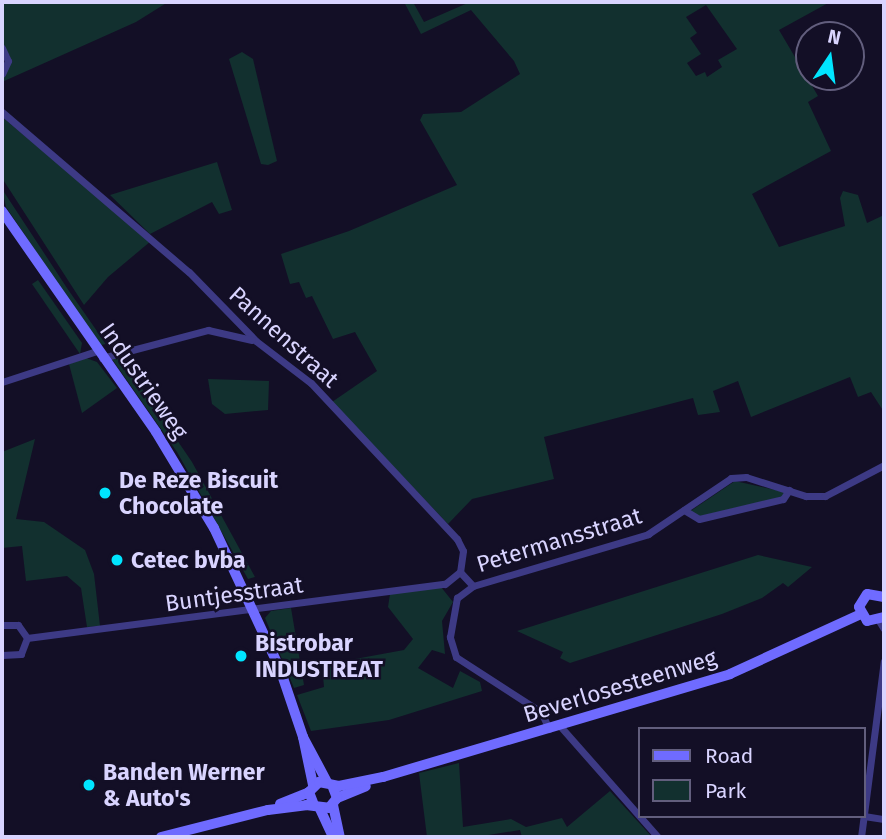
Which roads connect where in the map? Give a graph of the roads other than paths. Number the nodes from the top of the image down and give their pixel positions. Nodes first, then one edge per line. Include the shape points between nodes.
1 (2, 48) edge
2 (2, 74) edge
3 (2, 113) edge
4 (2, 211) edge
5 (256, 341) junction
6 (100, 354) junction
7 (2, 382) edge
8 (884, 465) edge
9 (789, 490) junction
10 (684, 510) junction
11 (460, 572) junction
12 (445, 584) junction
13 (473, 586) junction
14 (883, 592) edge
15 (457, 598) junction
16 (255, 611) junction
17 (860, 614) junction
18 (883, 622) edge
19 (2, 625) edge
20 (27, 638) junction
21 (2, 656) edge
22 (884, 661) edge
23 (554, 728) junction
24 (303, 737) junction
25 (383, 777) junction
26 (329, 783) junction
27 (311, 789) junction
28 (335, 802) junction
29 (317, 807) junction
30 (865, 808) edge
31 (268, 810) junction
32 (638, 816) edge
33 (865, 816) edge
34 (640, 818) edge
35 (864, 818) edge
36 (884, 819) edge
37 (161, 837) edge
38 (333, 837) edge
39 (340, 837) edge
40 (658, 837) edge
41 (861, 837) edge

1 - 2 street via 8,61
3 - 5 street, Pannenstraat via 189,272
4 - 6 street, Industrieweg
5 - 6 street via 208,330
5 - 11 street, Pannenstraat via 293,365 457,539 463,551
6 - 7 street
6 - 16 street, Industrieweg via 187,481
8 - 9 street, Petermansstraat via 825,496
9 - 10 street via 783,499 699,519
9 - 10 street, Petermansstraat via 732,478
10 - 13 street, Petermansstraat via 648,534
11 - 12 street
11 - 13 street
12 - 15 street
12 - 16 street, Buntjesstraat
13 - 15 street, Petermansstraat
14 - 17 street, Beverlosesteenweg via 864,596
15 - 23 street, Petermansstraat via 450,637 456,657 541,712
16 - 20 street, Buntjesstraat
16 - 24 street, Industrieweg
17 - 18 street via 867,621
17 - 23 street, Beverlosesteenweg via 737,672
19 - 20 street via 18,625
20 - 21 street via 21,654
22 - 30 street
23 - 25 street, Beverlosesteenweg
23 - 32 street, Petermansstraat
24 - 26 street, Industrieweg
24 - 27 street, Industrieweg
25 - 26 street, Beverlosesteenweg
25 - 28 street, Beverlosesteenweg
26 - 27 street
26 - 28 street, Industrieweg
27 - 29 street, Industrieweg
27 - 31 street
28 - 29 street
28 - 39 street, Industrieweg
29 - 31 street
29 - 38 street, Industrieweg
31 - 37 street
33 - 36 street
34 - 40 street, Petermansstraat
35 - 41 street

